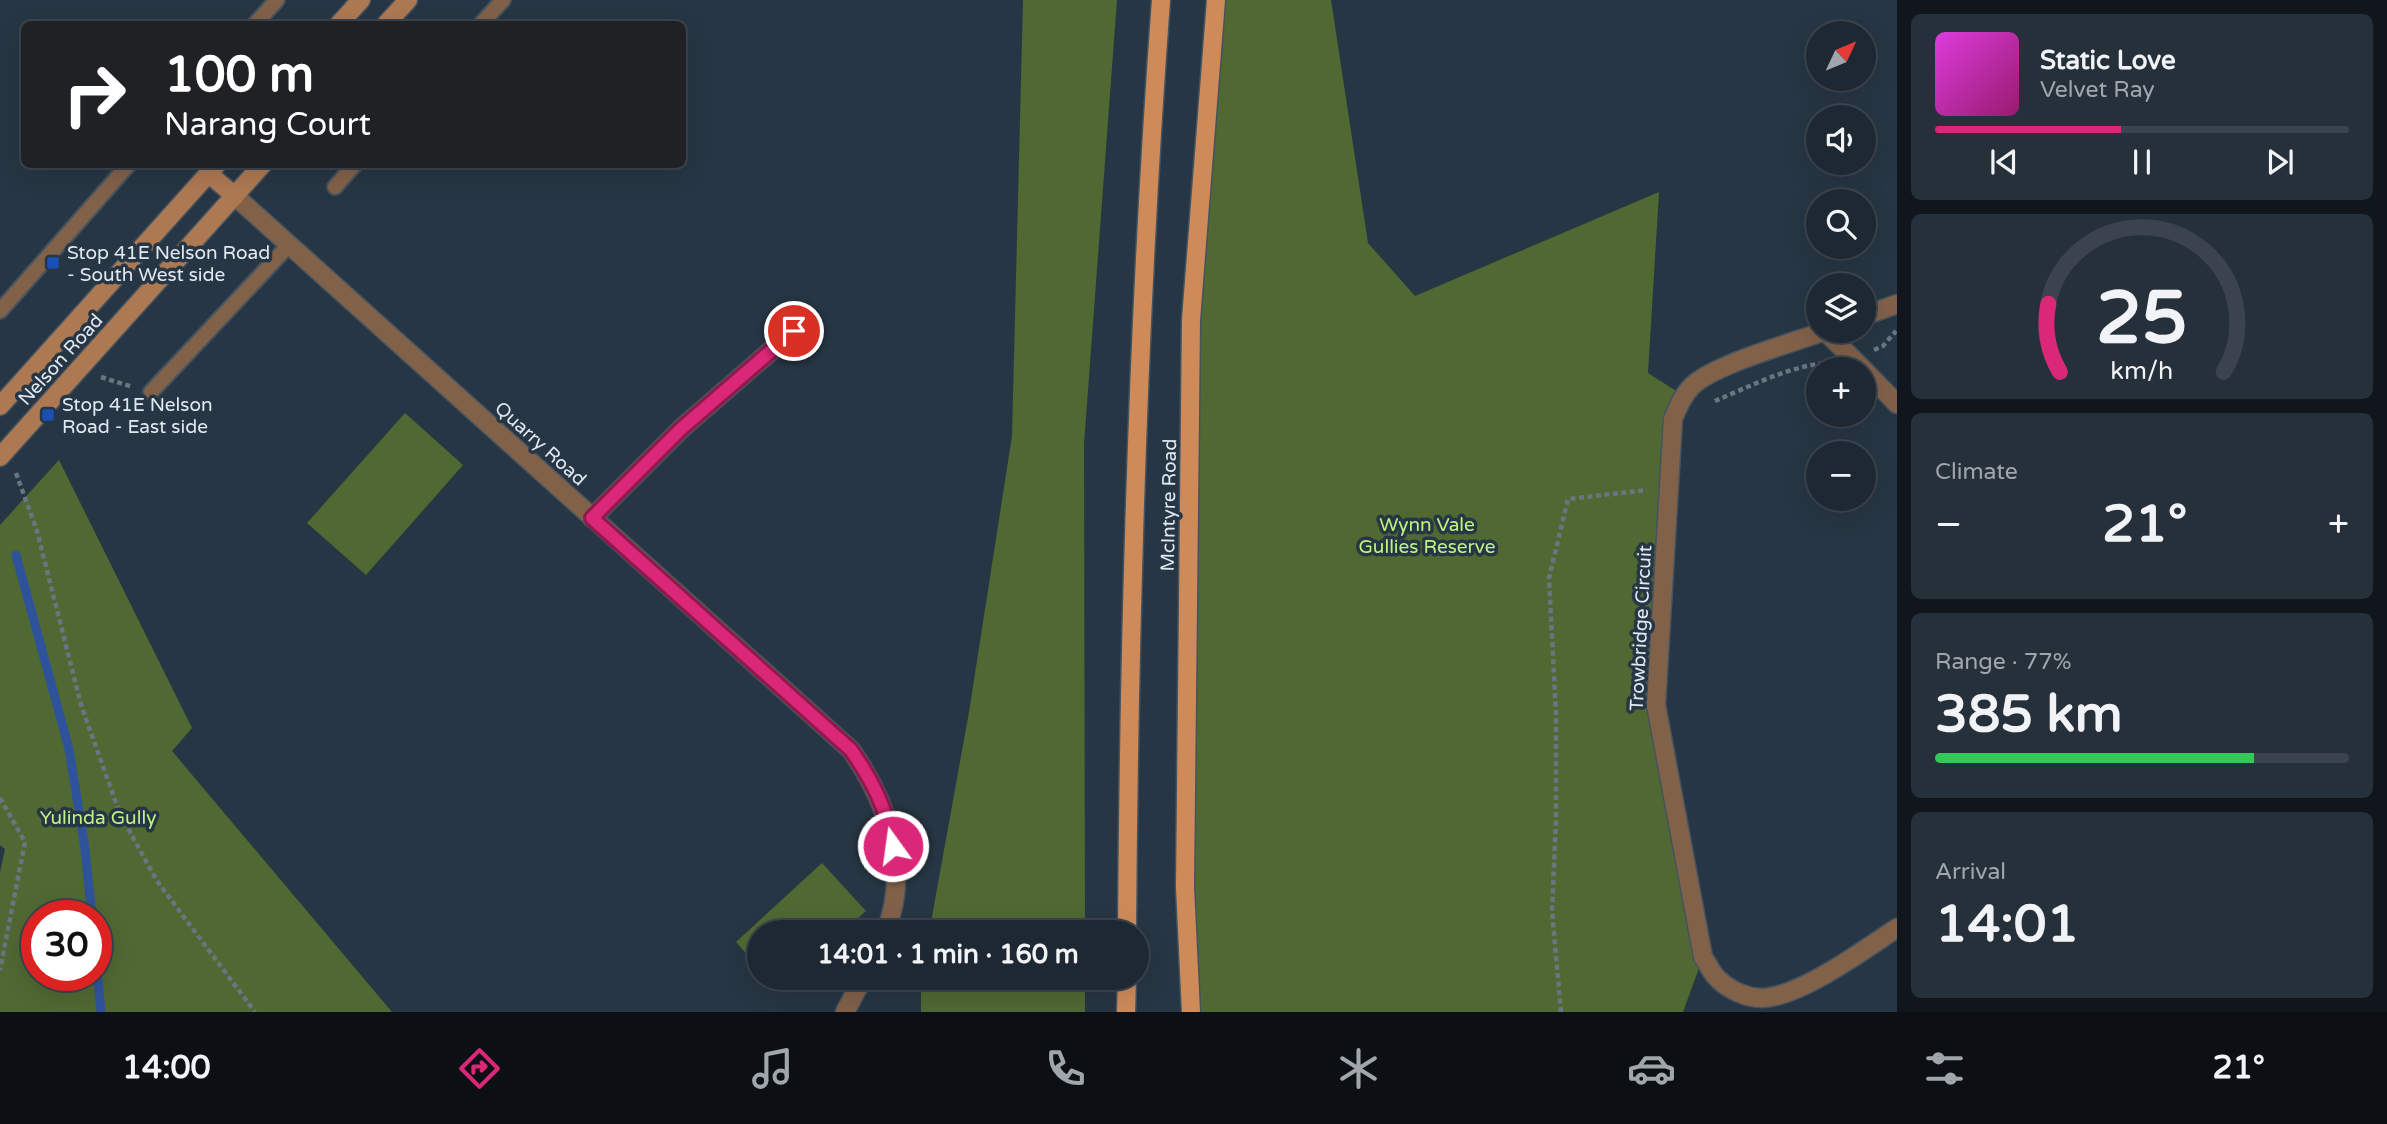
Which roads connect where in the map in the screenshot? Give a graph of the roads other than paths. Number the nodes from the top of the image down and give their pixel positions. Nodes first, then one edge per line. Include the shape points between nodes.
1 (277, 0) edge
2 (361, 0) edge
3 (408, 0) edge
4 (503, 0) edge
5 (1161, 0) edge
6 (1216, 0) edge
7 (258, 21) edge
8 (342, 21) edge
9 (389, 21) edge
10 (484, 21) edge
11 (125, 168) edge
12 (260, 168) edge
13 (352, 168) edge
14 (213, 169) edge
15 (335, 187) dead end
16 (235, 196) junction
17 (289, 245) junction
18 (1897, 304) edge
19 (0, 310) edge
20 (1876, 312) edge
21 (794, 331) dead end
22 (1806, 338) edge
23 (1837, 343) edge
24 (1851, 357) edge
25 (1876, 382) edge
26 (151, 392) road end
27 (1897, 404) edge
28 (0, 406) edge
29 (6, 459) edge
30 (592, 518) junction
31 (888, 920) edge
32 (1127, 920) edge
33 (1897, 928) edge
34 (857, 990) edge
35 (1126, 990) edge
36 (845, 1012) edge
37 (1126, 1012) edge
38 (1191, 1012) edge

1 - 7 lane
2 - 8 main road
3 - 9 main road
4 - 10 lane
5 - 32 main road, McIntyre Road via 1142,311 1128,726
6 - 38 main road, McIntyre Road via 1191,320 1185,887
11 - 19 lane
12 - 16 main road, Nelson Road
13 - 15 lane
14 - 16 main road
14 - 28 main road, Nelson Road
16 - 17 street, Quarry Road
16 - 29 main road, Nelson Road via 78,370
17 - 26 lane
17 - 30 street, Quarry Road
18 - 20 street
21 - 30 street via 682,428
22 - 33 street, Trowbridge Circuit via 1710,373 1684,396 1673,419 1656,705 1703,957 1716,978 1735,992 1761,998 1780,995 1819,978
23 - 24 street
25 - 27 street
30 - 31 street, Quarry Road via 851,750 879,795 890,827 896,864
34 - 36 street
35 - 37 main road

